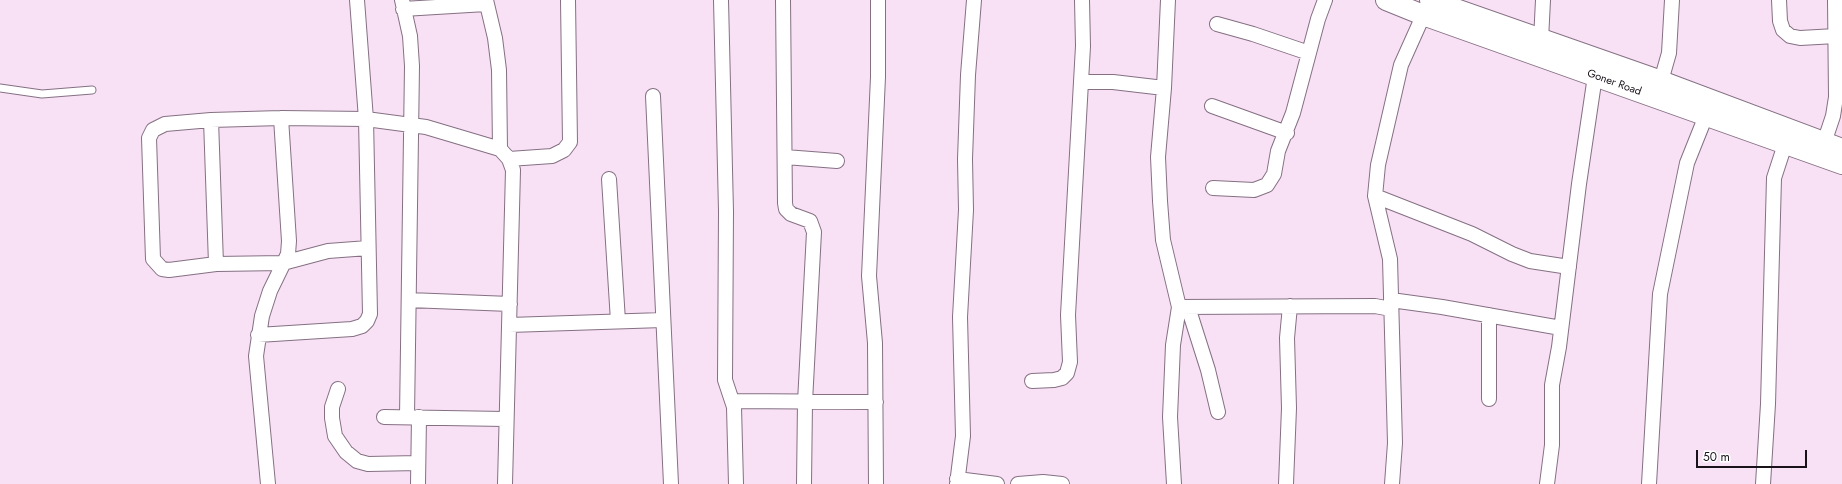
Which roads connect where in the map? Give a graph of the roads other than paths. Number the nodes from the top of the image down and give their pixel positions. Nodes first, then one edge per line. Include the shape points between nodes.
1 (357, 0) edge
2 (568, 0) edge
3 (721, 0) edge
4 (782, 0) edge
5 (878, 0) edge
6 (974, 0) edge
7 (1082, 0) edge
8 (1168, 0) edge
9 (1325, 0) edge
10 (1386, 0) edge
11 (1543, 0) edge
12 (1672, 0) edge
13 (1779, 0) edge
14 (1835, 0) edge
15 (486, 2) edge
16 (402, 5) edge
17 (1427, 8) edge
18 (1217, 24) dead end
19 (1836, 36) junction
20 (1538, 48) junction
21 (1309, 53) junction
22 (1596, 76) junction
23 (1661, 81) junction
24 (1081, 82) junction
25 (0, 88) edge
26 (1164, 88) junction
27 (92, 90) dead end
28 (653, 96) dead end
29 (1212, 106) dead end
30 (1709, 109) junction
31 (281, 118) junction
32 (366, 119) junction
33 (211, 120) junction
34 (411, 125) junction
35 (1287, 133) junction
36 (1787, 137) junction
37 (1824, 143) junction
38 (1842, 149) edge
39 (505, 154) junction
40 (785, 157) junction
41 (837, 161) dead end
42 (1842, 164) edge
43 (609, 180) dead end
44 (1213, 188) dead end
45 (1375, 196) junction
46 (368, 248) junction
47 (283, 263) junction
48 (216, 264) junction
49 (1569, 267) junction
50 (409, 300) junction
51 (510, 304) junction
52 (1391, 304) junction
53 (1290, 306) junction
54 (1183, 307) junction
55 (1489, 315) junction
56 (663, 320) junction
57 (618, 321) junction
58 (509, 325) junction
59 (1561, 328) junction
60 (258, 335) junction
61 (1032, 381) dead end
62 (338, 389) dead end
63 (1489, 399) dead end
64 (732, 401) junction
65 (805, 402) junction
66 (876, 402) junction
67 (1218, 412) dead end
68 (384, 417) dead end
69 (413, 417) junction
70 (505, 419) junction
71 (418, 463) junction
72 (957, 482) edge
73 (268, 484) edge
74 (418, 484) edge
75 (505, 484) edge
76 (671, 484) edge
77 (736, 484) edge
78 (804, 484) edge
79 (876, 484) edge
80 (997, 484) edge
81 (1018, 484) edge
82 (1060, 484) edge
83 (1174, 484) edge
84 (1286, 484) edge
85 (1392, 484) edge
86 (1547, 484) edge
87 (1649, 484) edge
88 (1763, 484) edge

1 - 32 street
2 - 39 street via 570,142 564,150 552,156
3 - 64 street via 726,211 725,380
4 - 40 street
5 - 66 street via 878,77 869,276 875,343
6 - 72 street via 968,76 966,210 960,317 963,436
7 - 24 street
8 - 26 street
9 - 21 street
10 - 17 street, Goner Road
11 - 20 street
12 - 23 street via 1669,53
13 - 19 street via 1780,21 1790,36
14 - 19 street
15 - 16 street
15 - 39 street via 495,38
16 - 34 street via 410,36
17 - 20 street, Goner Road
17 - 45 street via 1401,64 1378,165
18 - 21 street
19 - 37 street via 1836,97
20 - 22 street, Goner Road
20 - 23 street, Goner Road
21 - 35 street
22 - 30 street, Goner Road
22 - 49 street
23 - 30 street, Goner Road
24 - 26 street via 1113,82
24 - 61 street via 1068,315 1070,362 1067,373 1062,378
25 - 27 lane via 42,94
26 - 54 street via 1158,157 1163,240
28 - 56 street
29 - 35 street
30 - 36 street, Goner Road
30 - 87 street via 1687,163 1660,294
31 - 32 street
31 - 33 street
31 - 47 street via 289,241 288,254
32 - 34 street
32 - 46 street
33 - 48 street
33 - 48 street via 158,126 152,130 149,138 153,259 156,265 169,270
34 - 39 street
34 - 50 street
35 - 44 street via 1278,151 1274,174 1267,185 1254,190
36 - 37 street, Goner Road
36 - 42 street, Goner Road
36 - 88 street via 1774,178 1768,404
37 - 38 street, Goner Road
39 - 51 street via 513,170
40 - 41 street
40 - 65 street via 786,209 791,214 810,220 814,232
43 - 57 street
45 - 49 street via 1472,234 1530,261
45 - 52 street via 1390,259
46 - 47 street via 328,251
46 - 60 street via 370,314 362,326 352,329
47 - 48 street
47 - 60 street via 270,291
49 - 59 street
50 - 51 street
50 - 69 street
51 - 58 street
52 - 53 street
52 - 55 street
52 - 85 street via 1396,443
53 - 54 street
53 - 84 street via 1287,338 1289,408
54 - 67 street via 1208,370
54 - 83 street via 1173,344 1170,417
55 - 59 street
55 - 63 street
56 - 57 street
56 - 76 street
57 - 58 street
58 - 70 street
59 - 86 street via 1552,385 1552,445
60 - 73 street via 256,356
62 - 71 street via 332,407 332,418 335,436 346,452 357,461 368,464
64 - 65 street
64 - 77 street
65 - 66 street
65 - 78 street
66 - 79 street
68 - 69 street
69 - 70 street
69 - 71 street
70 - 75 street
71 - 74 street
72 - 80 street
81 - 82 street

